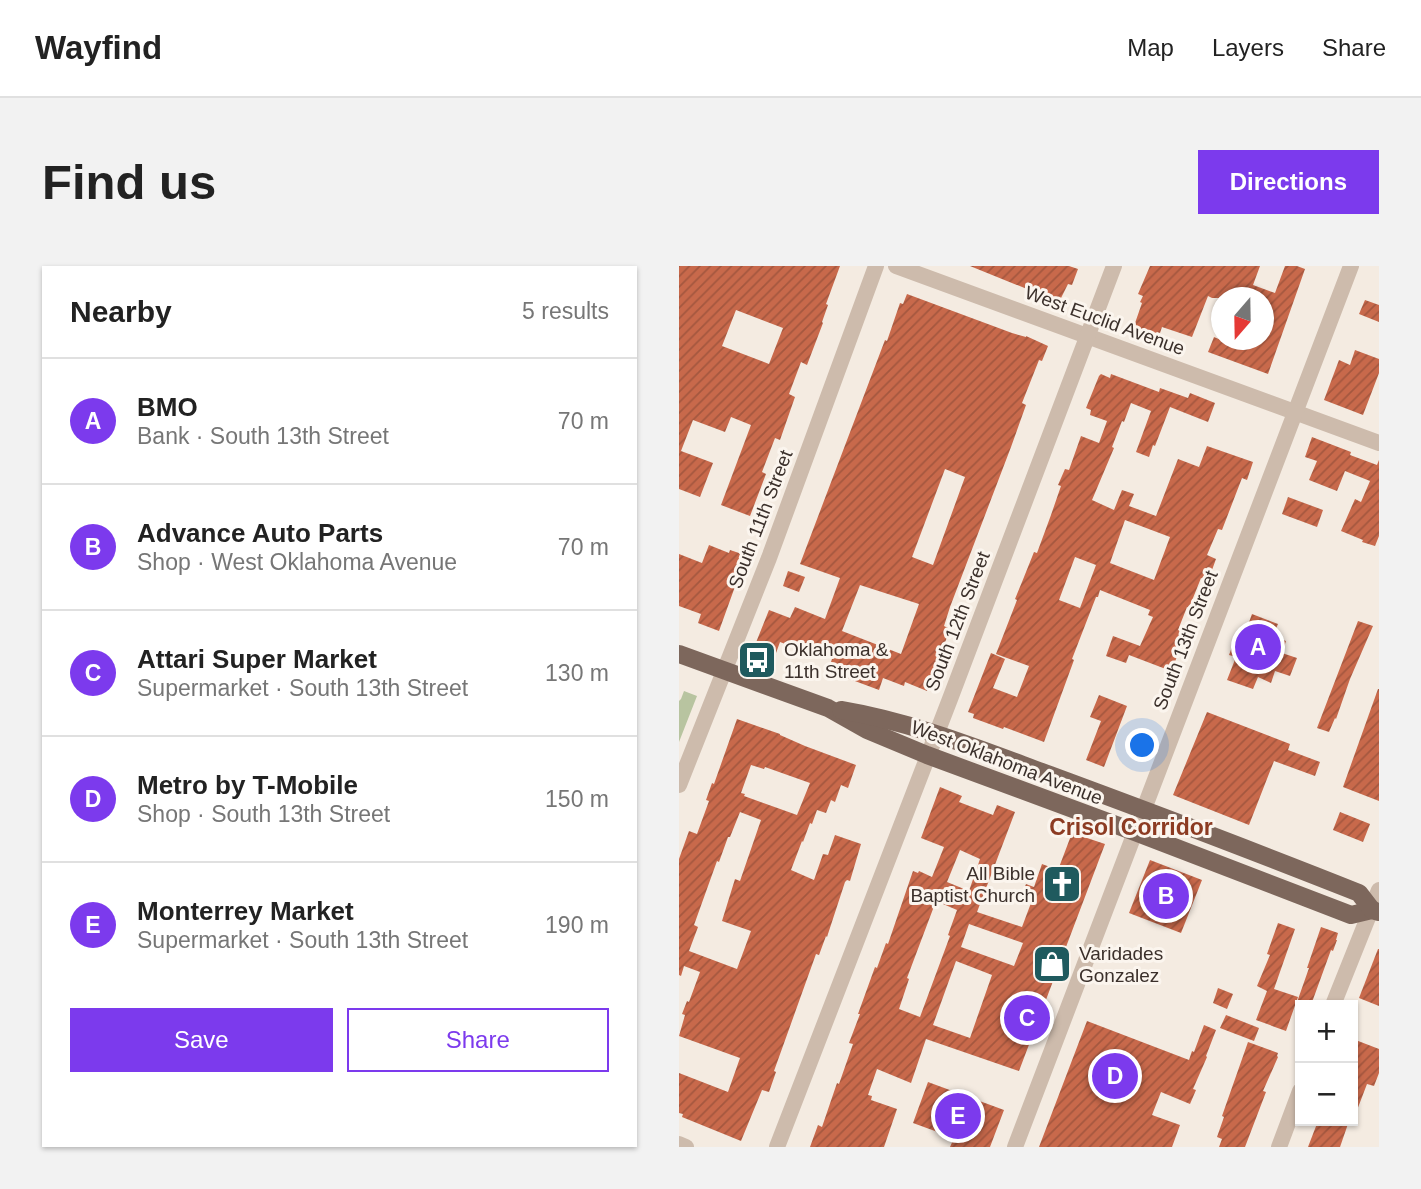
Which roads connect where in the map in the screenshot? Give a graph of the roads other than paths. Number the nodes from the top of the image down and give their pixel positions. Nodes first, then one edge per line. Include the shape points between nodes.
1 (876, 266) edge
2 (895, 266) edge
3 (1114, 266) edge
4 (1350, 266) edge
5 (1087, 336) junction
6 (1295, 411) junction
7 (1379, 443) edge
8 (679, 654) edge
9 (724, 670) junction
10 (828, 708) junction
11 (936, 735) junction
12 (927, 755) junction
13 (679, 785) edge
14 (1144, 809) junction
15 (1135, 832) junction
16 (1379, 890) edge
17 (1375, 911) edge
18 (1335, 1000) edge
19 (1295, 1104) edge
20 (679, 1144) edge
21 (686, 1147) edge
22 (777, 1147) edge
23 (1015, 1147) edge
24 (1279, 1147) edge

1 - 9 street, South 11th Street
2 - 5 street, West Euclid Avenue
3 - 5 street, South 12th Street
4 - 6 street, South 13th Street
5 - 6 street, West Euclid Avenue
5 - 11 street, South 12th Street
6 - 7 street, West Euclid Avenue
6 - 14 street, South 13th Street
8 - 9 main road, West Oklahoma Avenue
9 - 10 main road, West Oklahoma Avenue
9 - 13 street, South 11th Street
10 - 11 main road, West Oklahoma Avenue via 873,715
10 - 12 main road, West Oklahoma Avenue
11 - 12 street, South 12th Street
11 - 14 main road, West Oklahoma Avenue
12 - 15 main road, West Oklahoma Avenue
12 - 22 street, South 12th Street
14 - 15 street, South 13th Street
14 - 17 main road, West Oklahoma Avenue via 1359,893
15 - 17 main road, West Oklahoma Avenue via 1351,915
15 - 23 street, South 13th Street
16 - 17 street
17 - 18 street
19 - 24 street
20 - 21 street

